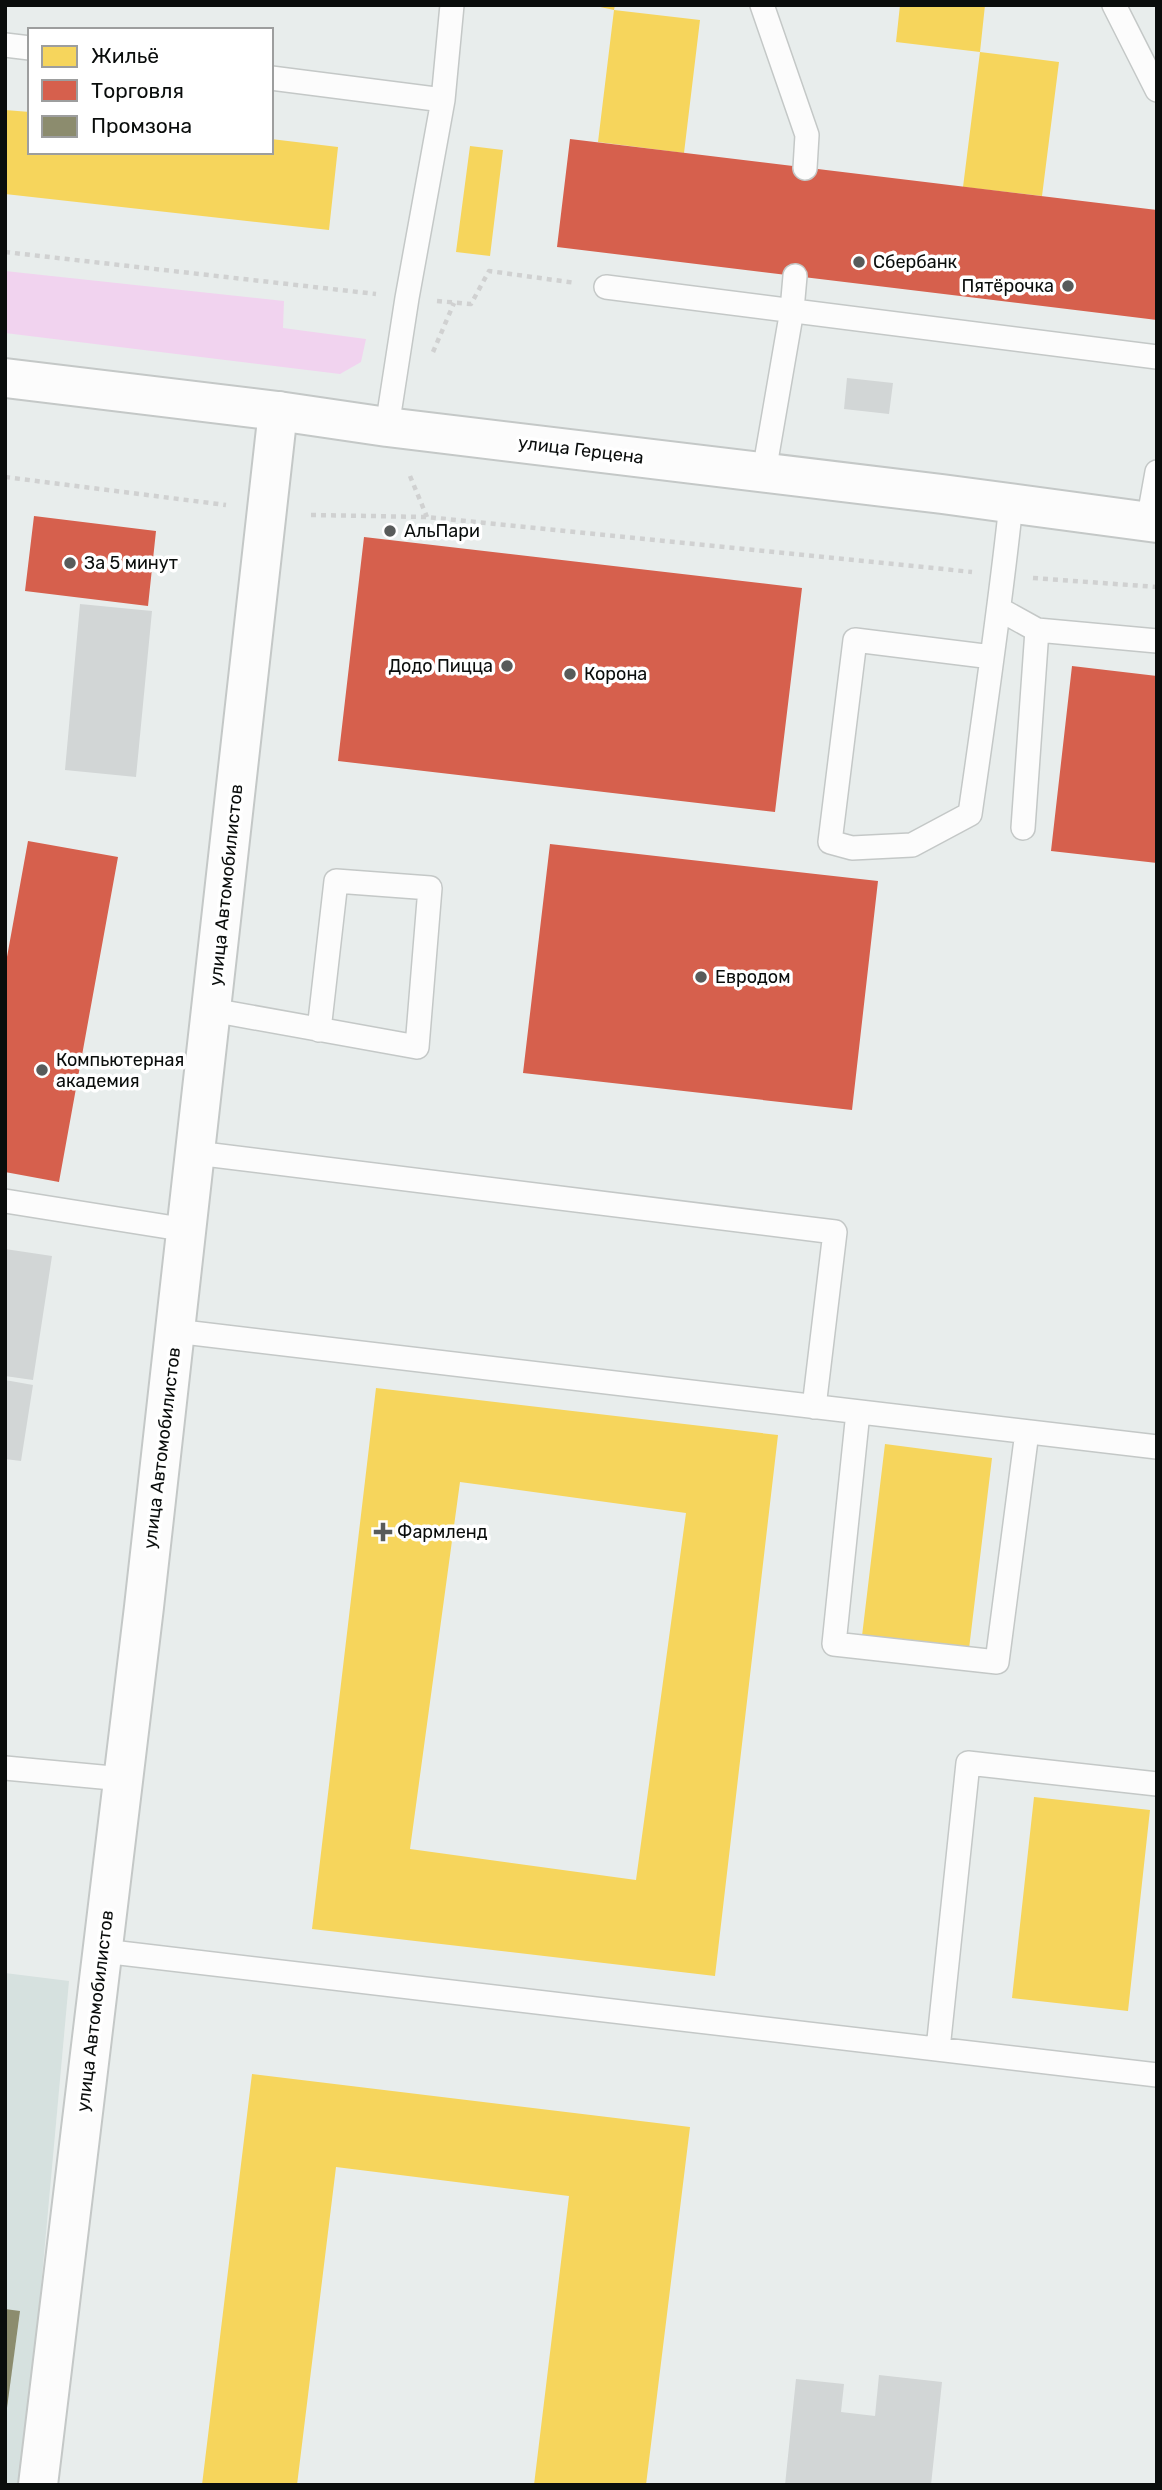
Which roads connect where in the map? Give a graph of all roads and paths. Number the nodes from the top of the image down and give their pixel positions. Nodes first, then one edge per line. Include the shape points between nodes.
1 (452, 5) edge
2 (762, 5) edge
3 (1114, 5) edge
4 (5, 45) edge
5 (28, 48) edge
6 (273, 78) edge
7 (1157, 90) edge
8 (443, 100) junction
9 (805, 167) dead end
10 (5, 252) edge
11 (795, 276) dead end
12 (606, 288) joint
13 (407, 298) junction
14 (454, 303) junction
15 (792, 310) junction
16 (1157, 356) edge
17 (430, 359) dead end
18 (5, 378) edge
19 (278, 411) junction
20 (387, 427) junction
21 (764, 472) junction
22 (1157, 472) edge
23 (411, 475) dead end
24 (5, 477) edge
25 (1011, 504) junction
26 (226, 505) dead end
27 (311, 515) dead end
28 (427, 517) junction
29 (1153, 522) edge
30 (1004, 576) junction
31 (1157, 587) edge
32 (999, 609) junction
33 (1037, 630) junction
34 (1157, 641) edge
35 (992, 657) junction
36 (1023, 828) dead end
37 (212, 1010) junction
38 (319, 1030) junction
39 (196, 1153) junction
40 (5, 1201) edge
41 (187, 1230) junction
42 (176, 1331) junction
43 (814, 1407) junction
44 (858, 1412) junction
45 (1027, 1432) junction
46 (1157, 1447) edge
47 (5, 1768) edge
48 (123, 1779) junction
49 (1157, 1784) edge
50 (103, 1951) junction
51 (938, 2049) junction
52 (1157, 2075) edge
53 (38, 2485) edge

1 - 8 lane
2 - 9 lane via 807,135
3 - 7 lane
4 - 5 lane
6 - 8 lane
8 - 13 lane
10 - 13 path
11 - 15 lane
12 - 14 path via 489,271 471,304
12 - 15 lane
13 - 14 path
13 - 20 lane
14 - 17 path
15 - 16 lane
15 - 21 lane
18 - 19 street, улица Герцена
19 - 20 street, улица Герцена
19 - 37 street, улица Автомобилистов
20 - 21 street, улица Герцена
21 - 25 street, улица Герцена
22 - 29 lane
23 - 28 path
24 - 26 path
25 - 29 street, улица Герцена
25 - 30 lane
27 - 28 path
28 - 30 path
30 - 31 path
30 - 32 lane
32 - 33 lane
32 - 35 lane
33 - 34 lane
33 - 36 lane
35 - 35 lane via 855,640 830,842 852,848 912,845 970,814
37 - 38 lane
37 - 39 street, улица Автомобилистов
38 - 38 lane via 336,881 430,888 417,1047
39 - 41 street, улица Автомобилистов
39 - 43 lane via 835,1232
40 - 41 lane
41 - 42 street, улица Автомобилистов
42 - 43 lane
42 - 48 street, улица Автомобилистов
43 - 44 lane
44 - 45 lane
44 - 45 lane via 834,1644 997,1662
45 - 46 lane
47 - 48 lane
48 - 50 street, улица Автомобилистов
49 - 51 lane via 968,1763
50 - 51 lane
50 - 53 street, улица Автомобилистов
51 - 52 lane

